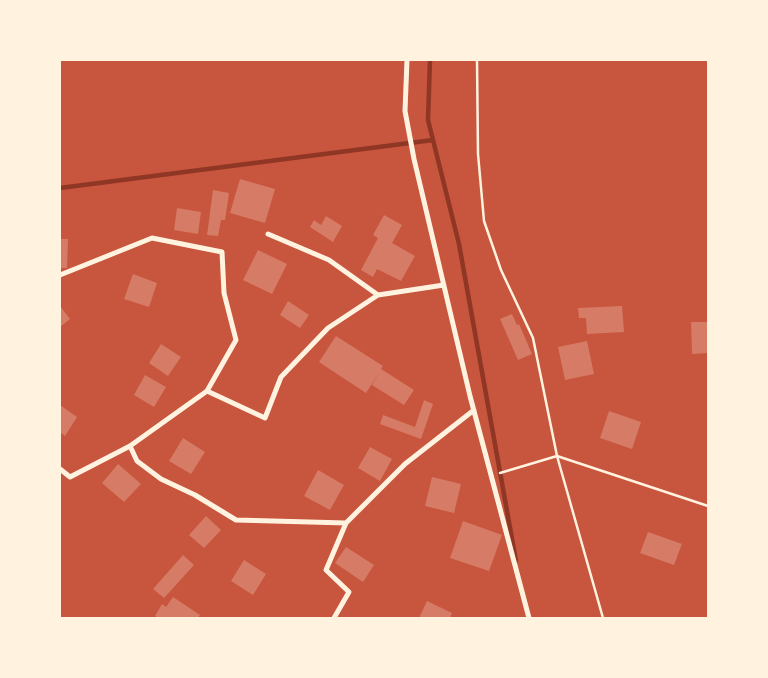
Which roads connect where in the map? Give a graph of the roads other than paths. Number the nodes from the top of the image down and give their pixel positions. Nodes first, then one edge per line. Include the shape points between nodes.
1 (407, 60) edge
2 (268, 234) dead end
3 (60, 275) edge
4 (444, 285) junction
5 (378, 296) junction
6 (207, 391) junction
7 (474, 410) junction
8 (130, 446) junction
9 (60, 469) edge
10 (346, 523) junction
11 (334, 618) edge
12 (529, 618) edge

1 - 4 street via 405,111
2 - 5 street via 329,260
3 - 6 street via 152,238 222,252 224,293 236,340
4 - 5 street
4 - 7 street
5 - 6 street via 328,328 281,376 265,418
6 - 8 street
7 - 10 street via 405,464
7 - 12 street
8 - 9 street via 70,477
8 - 10 street via 137,461 161,479 236,520
10 - 11 street via 326,570 349,592

